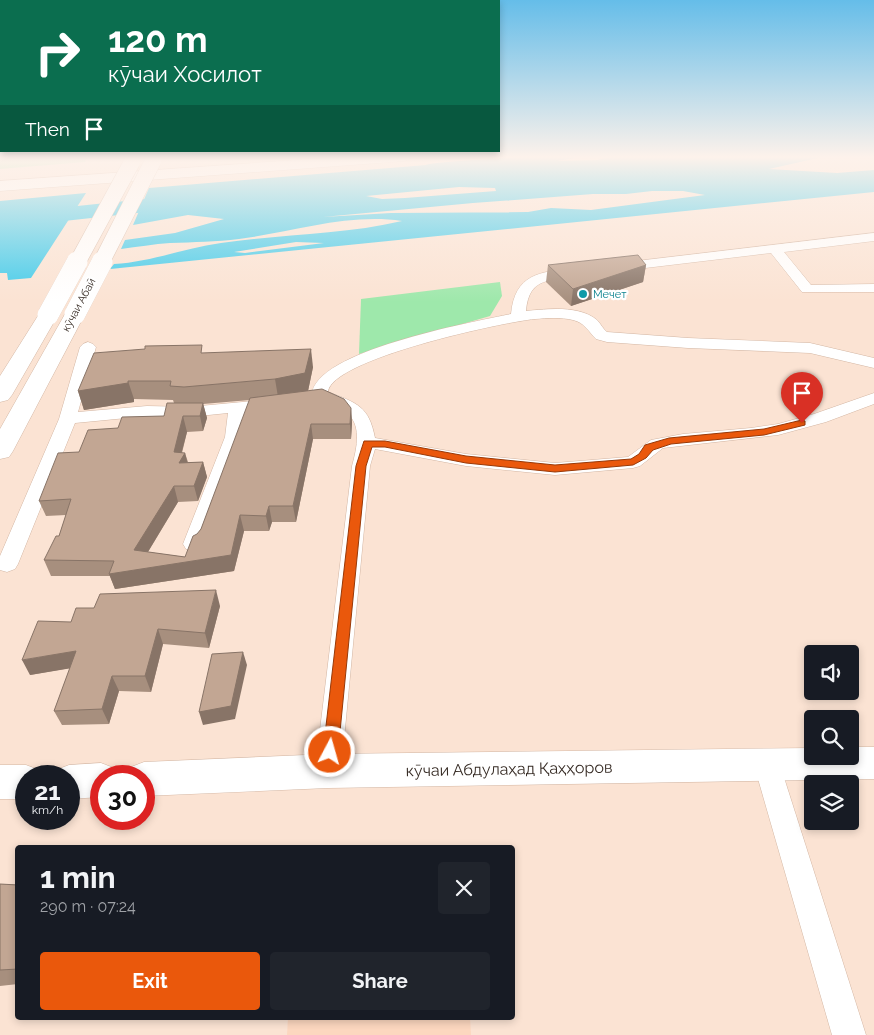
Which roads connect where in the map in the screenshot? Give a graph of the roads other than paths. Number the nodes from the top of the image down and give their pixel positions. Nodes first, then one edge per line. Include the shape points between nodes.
1 (109, 205) edge
2 (131, 205) edge
3 (874, 238) edge
4 (775, 250) junction
5 (874, 288) edge
6 (518, 317) junction
7 (88, 347) dead end
8 (874, 363) edge
9 (0, 395) edge
10 (303, 398) junction
11 (874, 398) edge
12 (237, 408) junction
13 (68, 419) junction
14 (368, 443) junction
15 (0, 452) edge
16 (192, 544) edge
17 (7, 564) dead end
18 (874, 763) edge
19 (767, 765) junction
20 (328, 771) junction
21 (155, 779) edge
22 (0, 782) edge
23 (15, 782) edge
24 (849, 1035) edge

1 - 9 main road, кӯчаи Абаӣ, bridge
2 - 15 main road, кӯчаи Абаӣ, bridge via 76,314
3 - 4 street
4 - 5 street via 806,288
4 - 6 street via 543,276 533,280 518,300
6 - 8 street via 534,314 569,316 585,320 601,336 607,337 810,348
6 - 10 street via 366,356 333,374
7 - 13 street
10 - 12 street
10 - 14 street via 350,406 362,421
11 - 14 street via 814,420 764,432 657,444 633,462 555,469 466,460
12 - 13 street via 147,411
12 - 16 street via 234,437
13 - 17 street
14 - 20 street via 361,466
18 - 19 main road, кӯчаи Абдулаҳад Қаҳҳоров
19 - 20 main road, кӯчаи Абдулаҳад Қаҳҳоров
19 - 24 street
20 - 21 main road, кӯчаи Абдулаҳад Қаҳҳоров
22 - 23 main road

